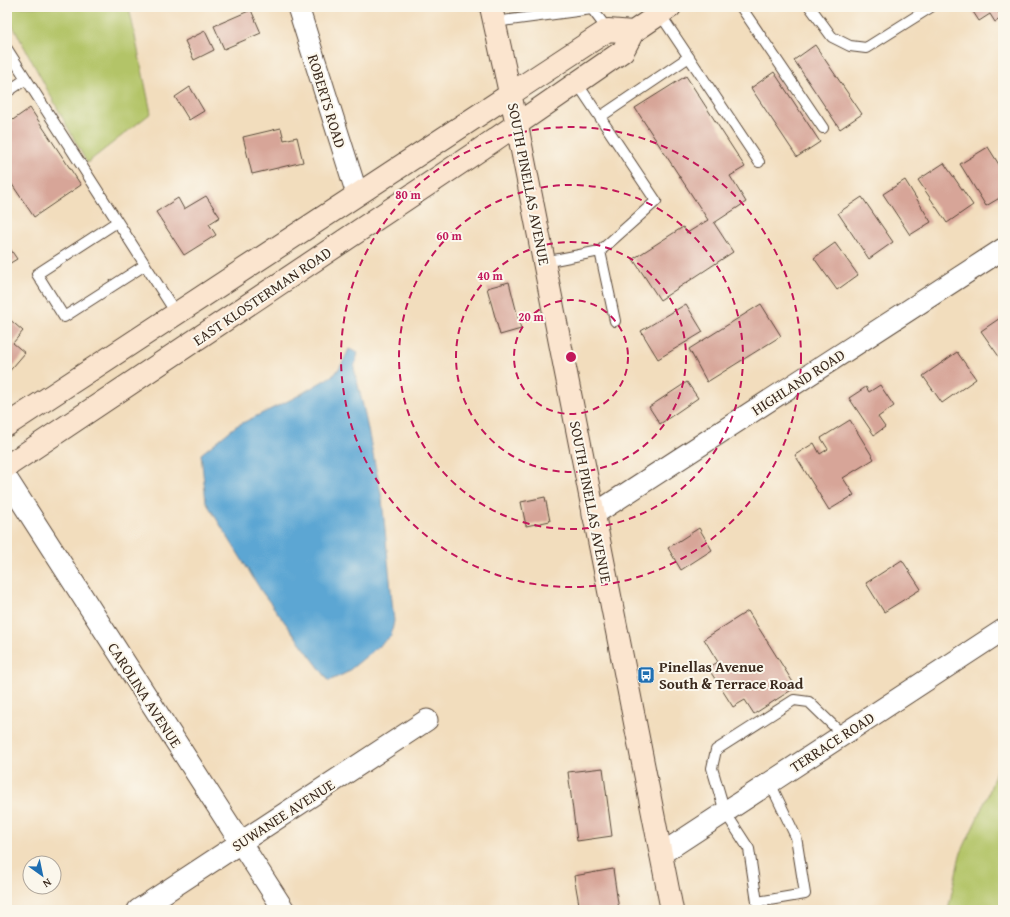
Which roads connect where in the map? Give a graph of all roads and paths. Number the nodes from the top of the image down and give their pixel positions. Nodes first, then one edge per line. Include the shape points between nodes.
1 (298, 7) edge
2 (741, 7) edge
3 (810, 7) edge
4 (931, 7) edge
5 (594, 8) edge
6 (665, 10) edge
7 (493, 15) edge
8 (608, 30) junction
9 (633, 32) junction
10 (7, 49) edge
11 (689, 57) junction
12 (26, 79) junction
13 (577, 83) junction
14 (7, 92) edge
15 (511, 94) junction
16 (600, 117) junction
17 (517, 125) junction
18 (823, 128) dead end
19 (758, 162) dead end
20 (357, 194) junction
21 (117, 222) junction
22 (1003, 249) edge
23 (600, 250) junction
24 (544, 262) junction
25 (145, 265) junction
26 (176, 313) junction
27 (615, 321) dead end
28 (7, 425) edge
29 (7, 466) edge
30 (7, 479) edge
31 (593, 515) junction
32 (1003, 630) edge
33 (427, 720) dead end
34 (843, 735) junction
35 (770, 783) junction
36 (725, 812) junction
37 (240, 843) junction
38 (661, 854) junction
39 (138, 910) edge
40 (284, 910) edge
41 (672, 910) edge

1 - 20 street, ROBERTS ROAD
2 - 18 lane
3 - 4 lane via 832,37 850,46 866,48
5 - 7 lane
5 - 8 lane
6 - 9 main road
6 - 11 lane
7 - 15 main road, SOUTH PINELLAS AVENUE
8 - 9 main road
8 - 15 main road
9 - 13 main road, EAST KLOSTERMAN ROAD via 623,51
10 - 12 lane
11 - 16 lane
11 - 19 lane
12 - 14 lane
12 - 21 lane
13 - 16 lane
13 - 17 main road, EAST KLOSTERMAN ROAD
15 - 17 main road, SOUTH PINELLAS AVENUE
15 - 20 main road
16 - 23 lane via 656,201
17 - 24 main road, SOUTH PINELLAS AVENUE
17 - 29 main road, EAST KLOSTERMAN ROAD
20 - 26 main road
21 - 25 lane
21 - 25 lane via 37,274 64,317
22 - 31 street, HIGHLAND ROAD
23 - 24 lane
23 - 27 lane
24 - 31 main road, SOUTH PINELLAS AVENUE
25 - 26 lane
26 - 28 main road
30 - 37 street, CAROLINA AVENUE
31 - 38 main road, SOUTH PINELLAS AVENUE
32 - 34 street, TERRACE ROAD
33 - 37 street, SUWANEE AVENUE
34 - 35 street, TERRACE ROAD
34 - 36 lane via 808,702 794,700 716,750 712,768
35 - 36 street, TERRACE ROAD
35 - 36 lane via 796,837 805,894 757,902 749,849
36 - 38 street, TERRACE ROAD
37 - 39 street, SUWANEE AVENUE
37 - 40 street, CAROLINA AVENUE
38 - 41 main road, SOUTH PINELLAS AVENUE

